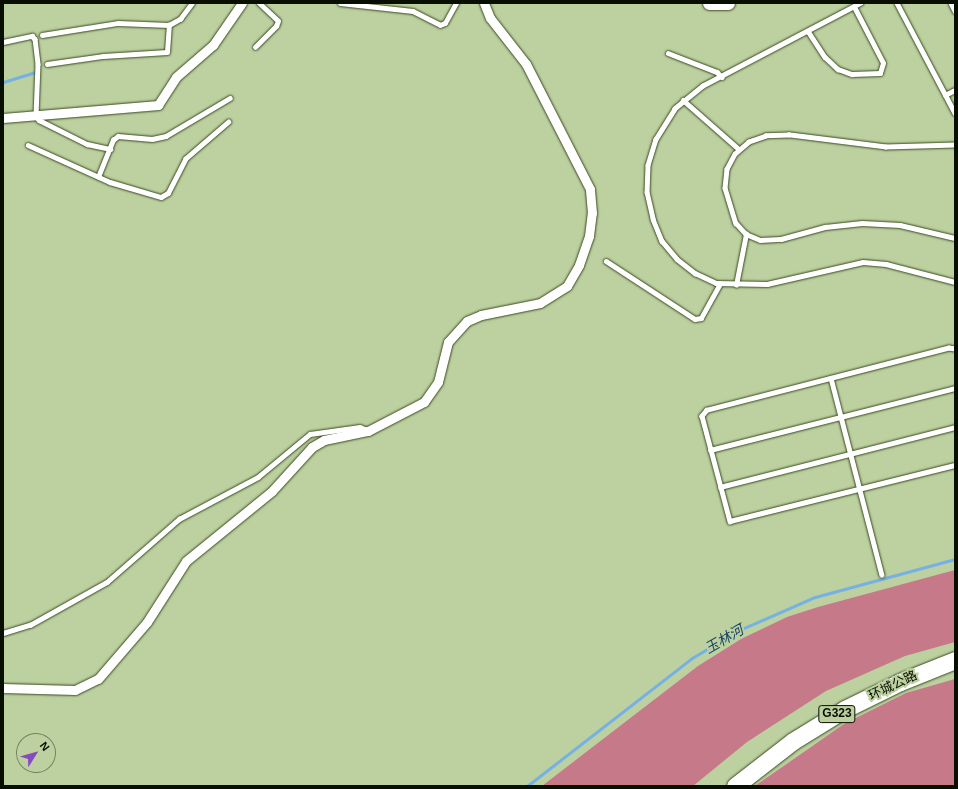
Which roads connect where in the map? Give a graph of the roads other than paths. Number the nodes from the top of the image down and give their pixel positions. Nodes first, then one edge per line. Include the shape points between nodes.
1 (192, 3) edge
2 (242, 3) edge
3 (259, 3) edge
4 (340, 3) edge
5 (456, 3) edge
6 (484, 3) edge
7 (709, 3) edge
8 (728, 3) edge
9 (861, 3) edge
10 (896, 3) edge
11 (951, 3) edge
12 (854, 7) junction
13 (955, 10) edge
14 (169, 25) junction
15 (808, 31) junction
16 (42, 34) dead end
17 (3, 42) edge
18 (255, 46) dead end
19 (668, 53) dead end
20 (47, 64) dead end
21 (722, 76) junction
22 (955, 90) edge
23 (945, 95) junction
24 (230, 98) dead end
25 (683, 100) junction
26 (955, 114) edge
27 (36, 116) junction
28 (3, 118) edge
29 (228, 122) dead end
30 (28, 145) dead end
31 (955, 145) edge
32 (110, 149) junction
33 (739, 149) junction
34 (98, 177) junction
35 (746, 234) junction
36 (955, 238) edge
37 (606, 261) dead end
38 (955, 282) edge
39 (720, 284) junction
40 (736, 285) junction
41 (955, 349) edge
42 (831, 378) junction
43 (955, 388) edge
44 (841, 417) junction
45 (955, 427) edge
46 (368, 431) junction
47 (710, 450) junction
48 (851, 454) junction
49 (955, 466) edge
50 (720, 487) junction
51 (860, 490) junction
52 (882, 575) dead end
53 (3, 633) edge
54 (953, 660) edge
55 (3, 688) edge
56 (735, 786) edge

1 - 14 lane via 180,19
2 - 27 street via 213,45 176,77 158,105
3 - 18 lane via 278,20 276,26
4 - 5 lane via 413,11 440,25 445,23
6 - 46 street via 490,18 526,64 585,178 592,207 587,242 576,271 562,290 540,303 481,315 461,325 448,342 438,382 431,395 411,411
7 - 8 main road
9 - 12 lane
10 - 23 lane
11 - 13 lane
12 - 15 lane
12 - 15 lane via 883,63 884,67 880,73 852,74 838,69 820,51
14 - 16 lane via 118,23
14 - 20 lane via 167,52 103,56
15 - 21 lane
17 - 27 lane via 32,36 35,39 38,64
19 - 21 lane
21 - 25 lane
22 - 23 lane
23 - 26 lane
24 - 32 lane via 166,136 152,139 118,136
25 - 33 lane
25 - 39 lane via 661,128 651,152 647,178 649,206 660,235 677,259 695,274
27 - 28 street
27 - 32 lane via 44,124 87,144
29 - 34 lane via 185,159 165,196
30 - 34 lane
31 - 33 lane via 865,145 777,134 754,139
32 - 34 lane
33 - 35 lane via 729,164 725,188 732,217
35 - 36 lane via 760,240 774,240 843,224 881,223 919,228
35 - 40 lane
37 - 39 lane via 695,319 701,318
38 - 40 lane via 886,264 863,262 768,284
39 - 40 lane
41 - 42 lane via 949,348
42 - 44 lane
42 - 47 lane via 705,411 702,418
43 - 44 lane
44 - 47 lane
44 - 48 lane
45 - 48 lane
46 - 53 lane via 360,427 310,434 258,477 179,519 107,582 30,625
46 - 55 street via 318,443 272,491 194,553 166,588 147,622 98,679 75,690
47 - 50 lane
48 - 50 lane
48 - 51 lane
49 - 51 lane
50 - 51 lane via 727,516 733,522
51 - 52 lane
54 - 56 highway, 环城公路 / G323 via 845,709 793,741

